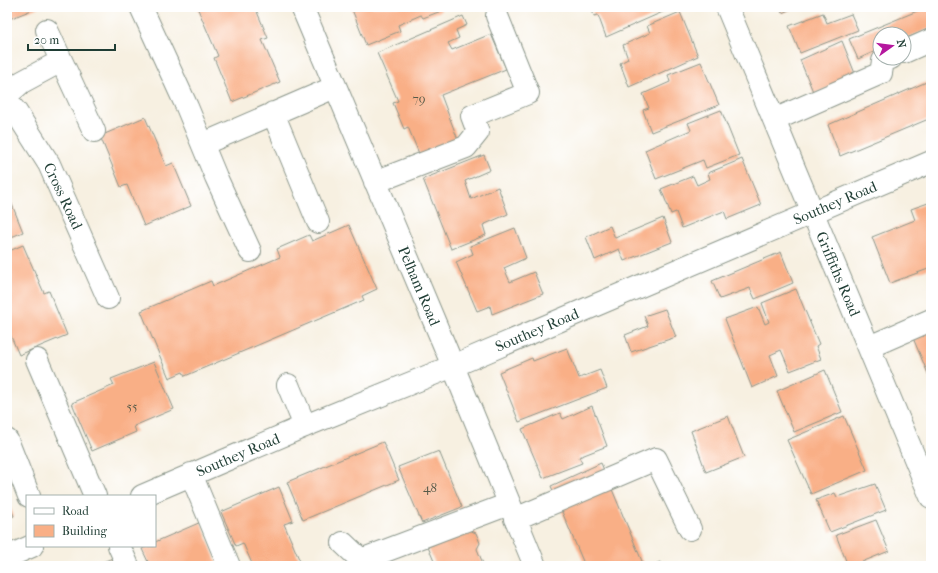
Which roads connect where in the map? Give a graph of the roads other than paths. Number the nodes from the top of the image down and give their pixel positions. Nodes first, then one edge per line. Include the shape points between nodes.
1 (142, 7) edge
2 (302, 7) edge
3 (727, 7) edge
4 (497, 16) dead end
5 (46, 30) dead end
6 (931, 40) edge
7 (912, 48) edge
8 (61, 61) junction
9 (882, 66) edge
10 (335, 87) junction
11 (7, 95) edge
12 (7, 101) edge
13 (274, 113) junction
14 (774, 120) junction
15 (94, 131) dead end
16 (203, 144) junction
17 (931, 162) edge
18 (375, 182) junction
19 (812, 212) junction
20 (318, 222) dead end
21 (250, 250) dead end
22 (108, 298) dead end
23 (931, 320) edge
24 (869, 347) junction
25 (38, 360) dead end
26 (453, 366) junction
27 (288, 385) dead end
28 (306, 426) junction
29 (7, 440) edge
30 (191, 474) junction
31 (29, 495) edge
32 (95, 495) edge
33 (144, 495) edge
34 (931, 497) edge
35 (512, 512) junction
36 (690, 529) dead end
37 (343, 543) dead end
38 (30, 547) edge
39 (119, 547) edge
40 (7, 557) edge
41 (128, 566) edge
42 (229, 566) edge
43 (534, 566) edge

1 - 16 street
2 - 10 street, Pelham Road
3 - 14 street, Griffiths Road
4 - 18 street via 528,94 472,116 478,132 466,147
5 - 8 street
6 - 7 street
8 - 11 street via 22,82
8 - 15 street
9 - 14 street via 881,73
10 - 13 street
10 - 18 street, Pelham Road
12 - 22 street, Cross Road via 49,164
13 - 16 street
13 - 20 street
14 - 19 street, Griffiths Road
16 - 21 street
17 - 19 street, Southey Road
18 - 26 street, Pelham Road
19 - 24 street, Griffiths Road
19 - 26 street, Southey Road
23 - 24 street
24 - 34 street, Griffiths Road
25 - 32 street
26 - 28 street, Southey Road
26 - 35 street, Pelham Road
27 - 28 street
28 - 30 street, Southey Road
29 - 31 street
30 - 33 street, Southey Road
30 - 42 street
35 - 36 street via 656,459
35 - 37 street via 362,560
35 - 43 street, Pelham Road
38 - 40 street
39 - 41 street

